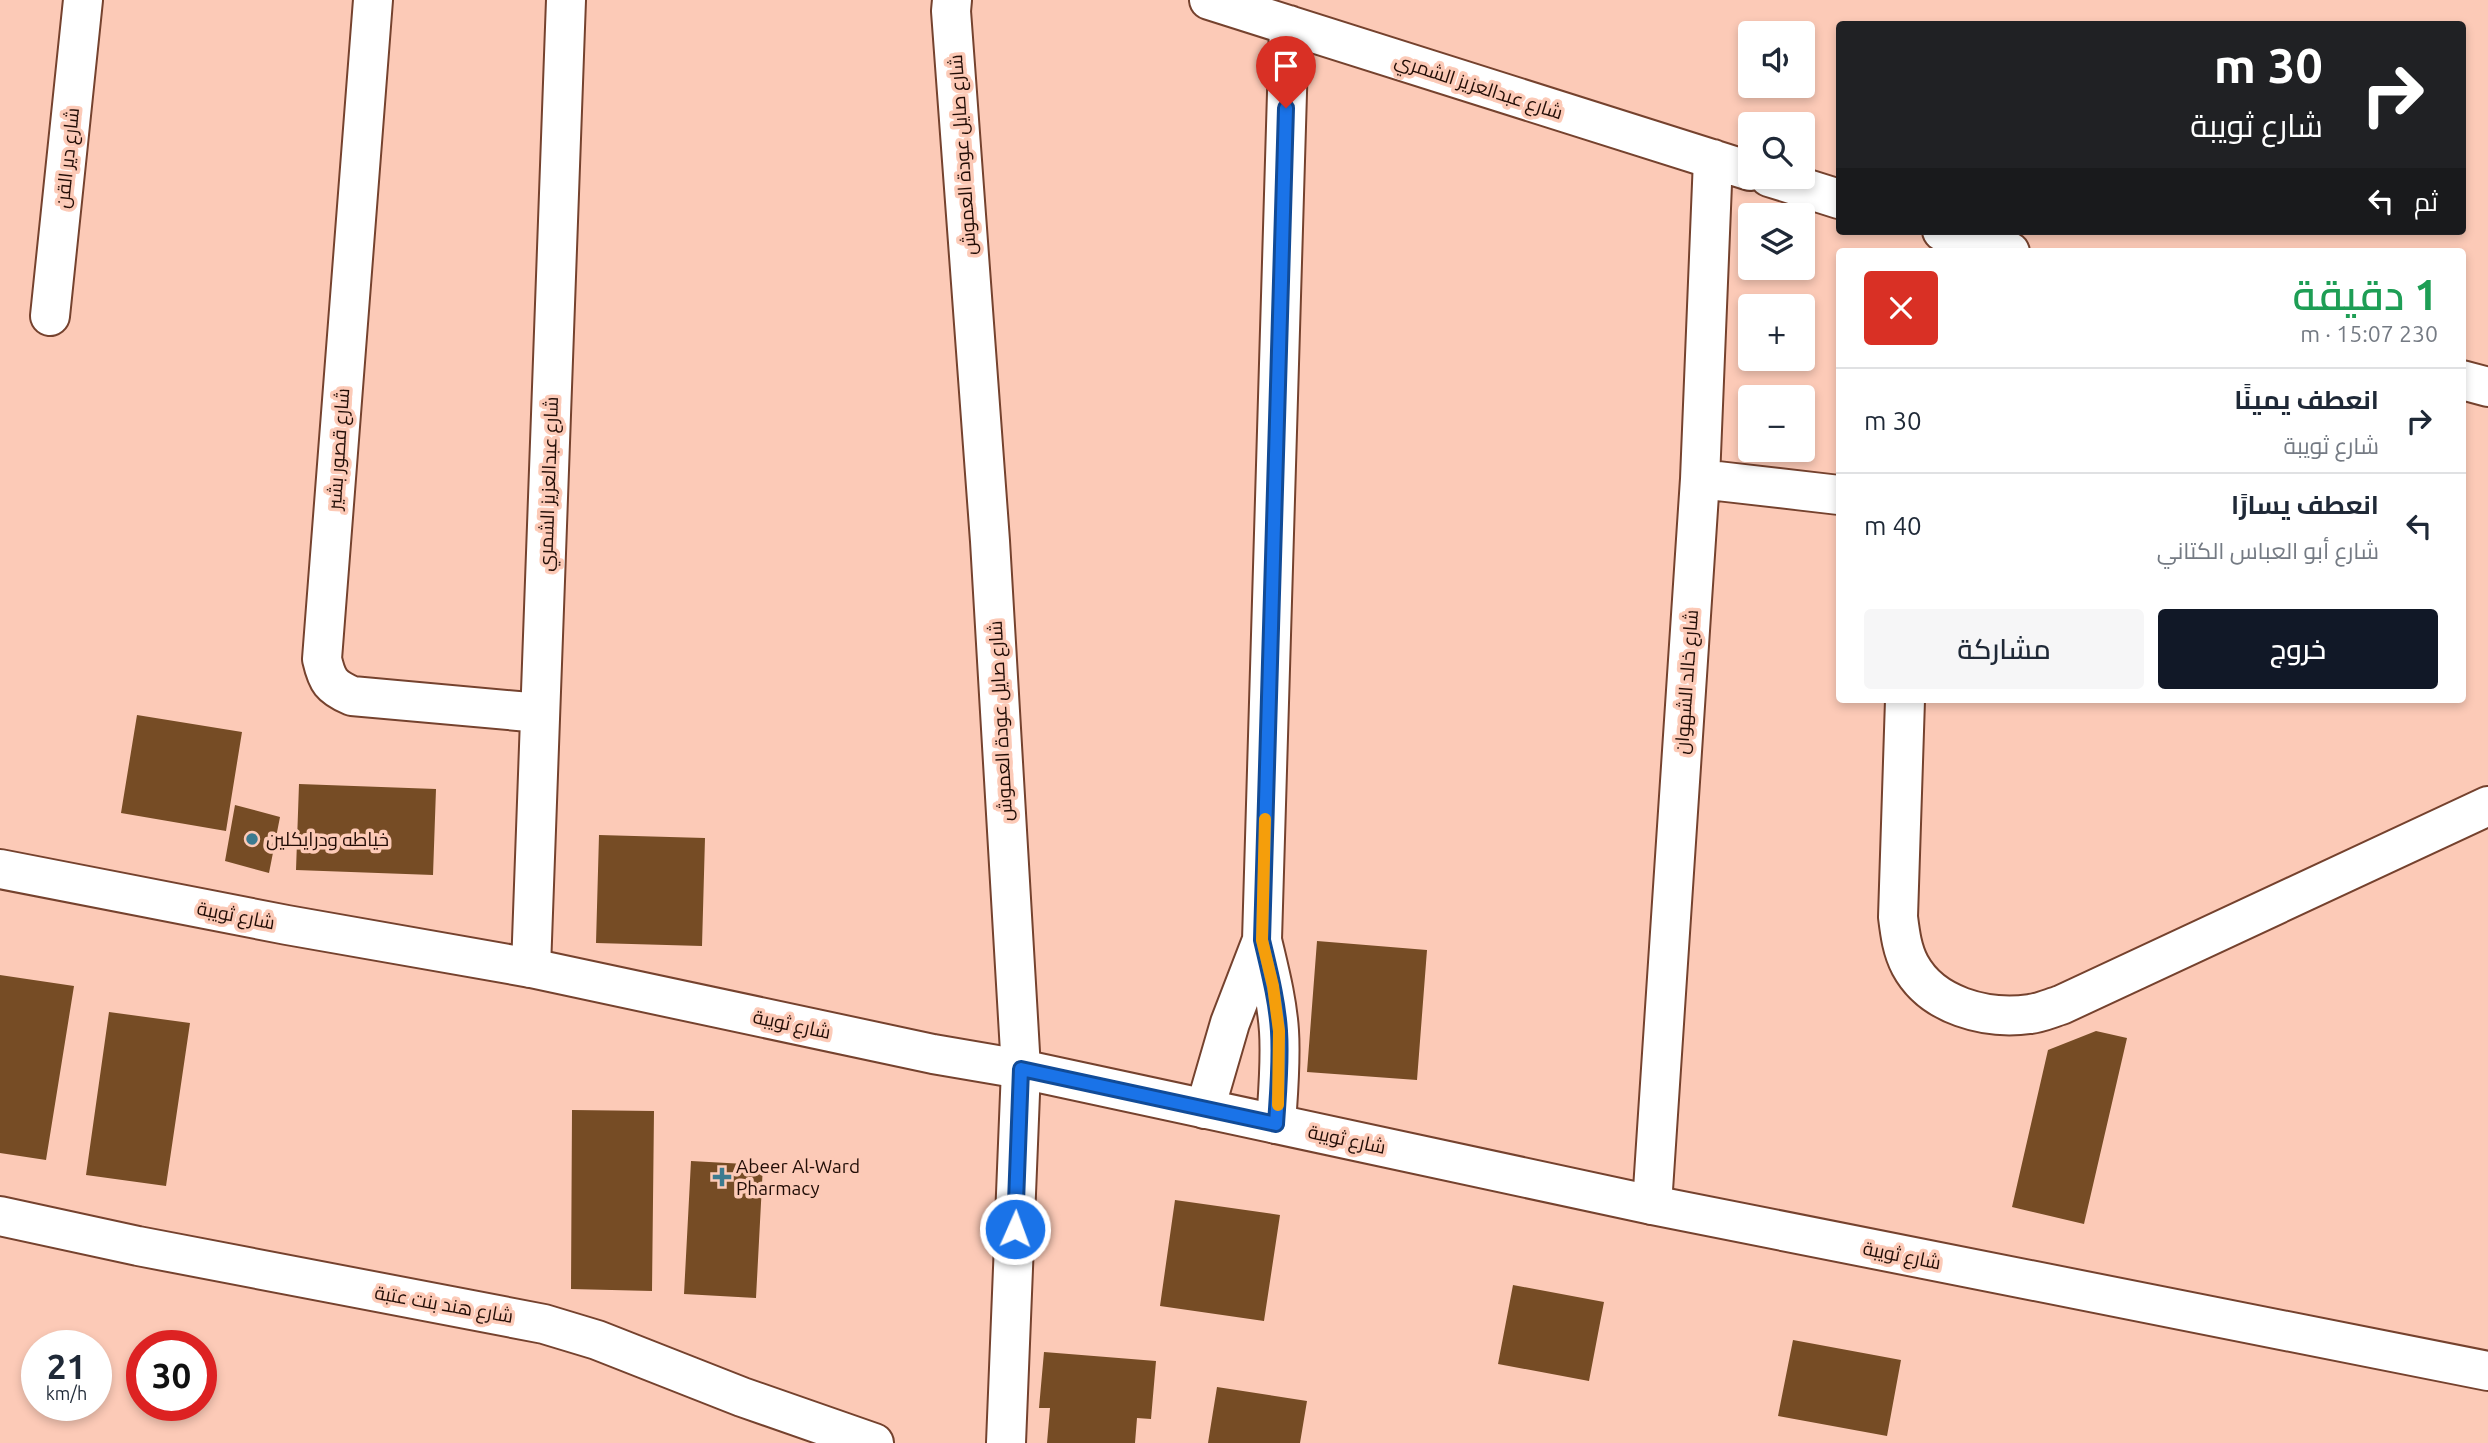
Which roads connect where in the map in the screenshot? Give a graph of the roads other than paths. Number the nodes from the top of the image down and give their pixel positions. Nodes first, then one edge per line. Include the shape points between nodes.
1 (83, 0) edge
2 (373, 0) edge
3 (566, 0) edge
4 (952, 0) edge
5 (1209, 0) edge
6 (1289, 25) junction
7 (1713, 159) junction
8 (1738, 167) edge
9 (1807, 189) edge
10 (1836, 198) edge
11 (1955, 235) edge
12 (1997, 248) edge
13 (50, 316) dead end
14 (2466, 381) edge
15 (2488, 387) edge
16 (1700, 479) junction
17 (1836, 495) edge
18 (1905, 703) edge
19 (540, 713) junction
20 (2488, 806) edge
21 (0, 869) edge
22 (1262, 940) junction
23 (531, 968) junction
24 (1021, 1069) junction
25 (1205, 1109) junction
26 (1276, 1124) junction
27 (1652, 1205) junction
28 (0, 1216) edge
29 (2488, 1371) edge
30 (874, 1443) edge
31 (1006, 1443) edge

1 - 13 street, شارع دير القن
2 - 19 street, شارع قصور بشير via 322,659 327,678 352,696
3 - 19 street, شارع عبدالعزيز الشمري
4 - 24 street, شارع صايل عودة العموش
5 - 6 street, شارع عبدالعزيز الشمري
6 - 7 street, شارع عبدالعزيز الشمري
6 - 22 street
7 - 8 street, شارع عبدالعزيز الشمري
7 - 16 street, شارع خالد الشهوان
9 - 10 street
11 - 12 street
14 - 15 street
16 - 17 street
16 - 27 street, شارع خالد الشهوان
18 - 20 street via 1898,917 1902,943 1924,984 1942,998 1980,1012 2030,1014 2061,1005
19 - 23 street, شارع عبدالعزيز الشمري
21 - 23 street, شارع ثويبة
22 - 25 street via 1230,1023
22 - 26 street via 1279,1031
23 - 24 street, شارع ثويبة
24 - 25 street, شارع ثويبة
24 - 31 street, شارع صايل عودة العموش
25 - 26 street, شارع ثويبة
26 - 27 street, شارع ثويبة
27 - 29 street, شارع ثويبة
28 - 30 street, شارع هند بنت عتبة via 544,1324

